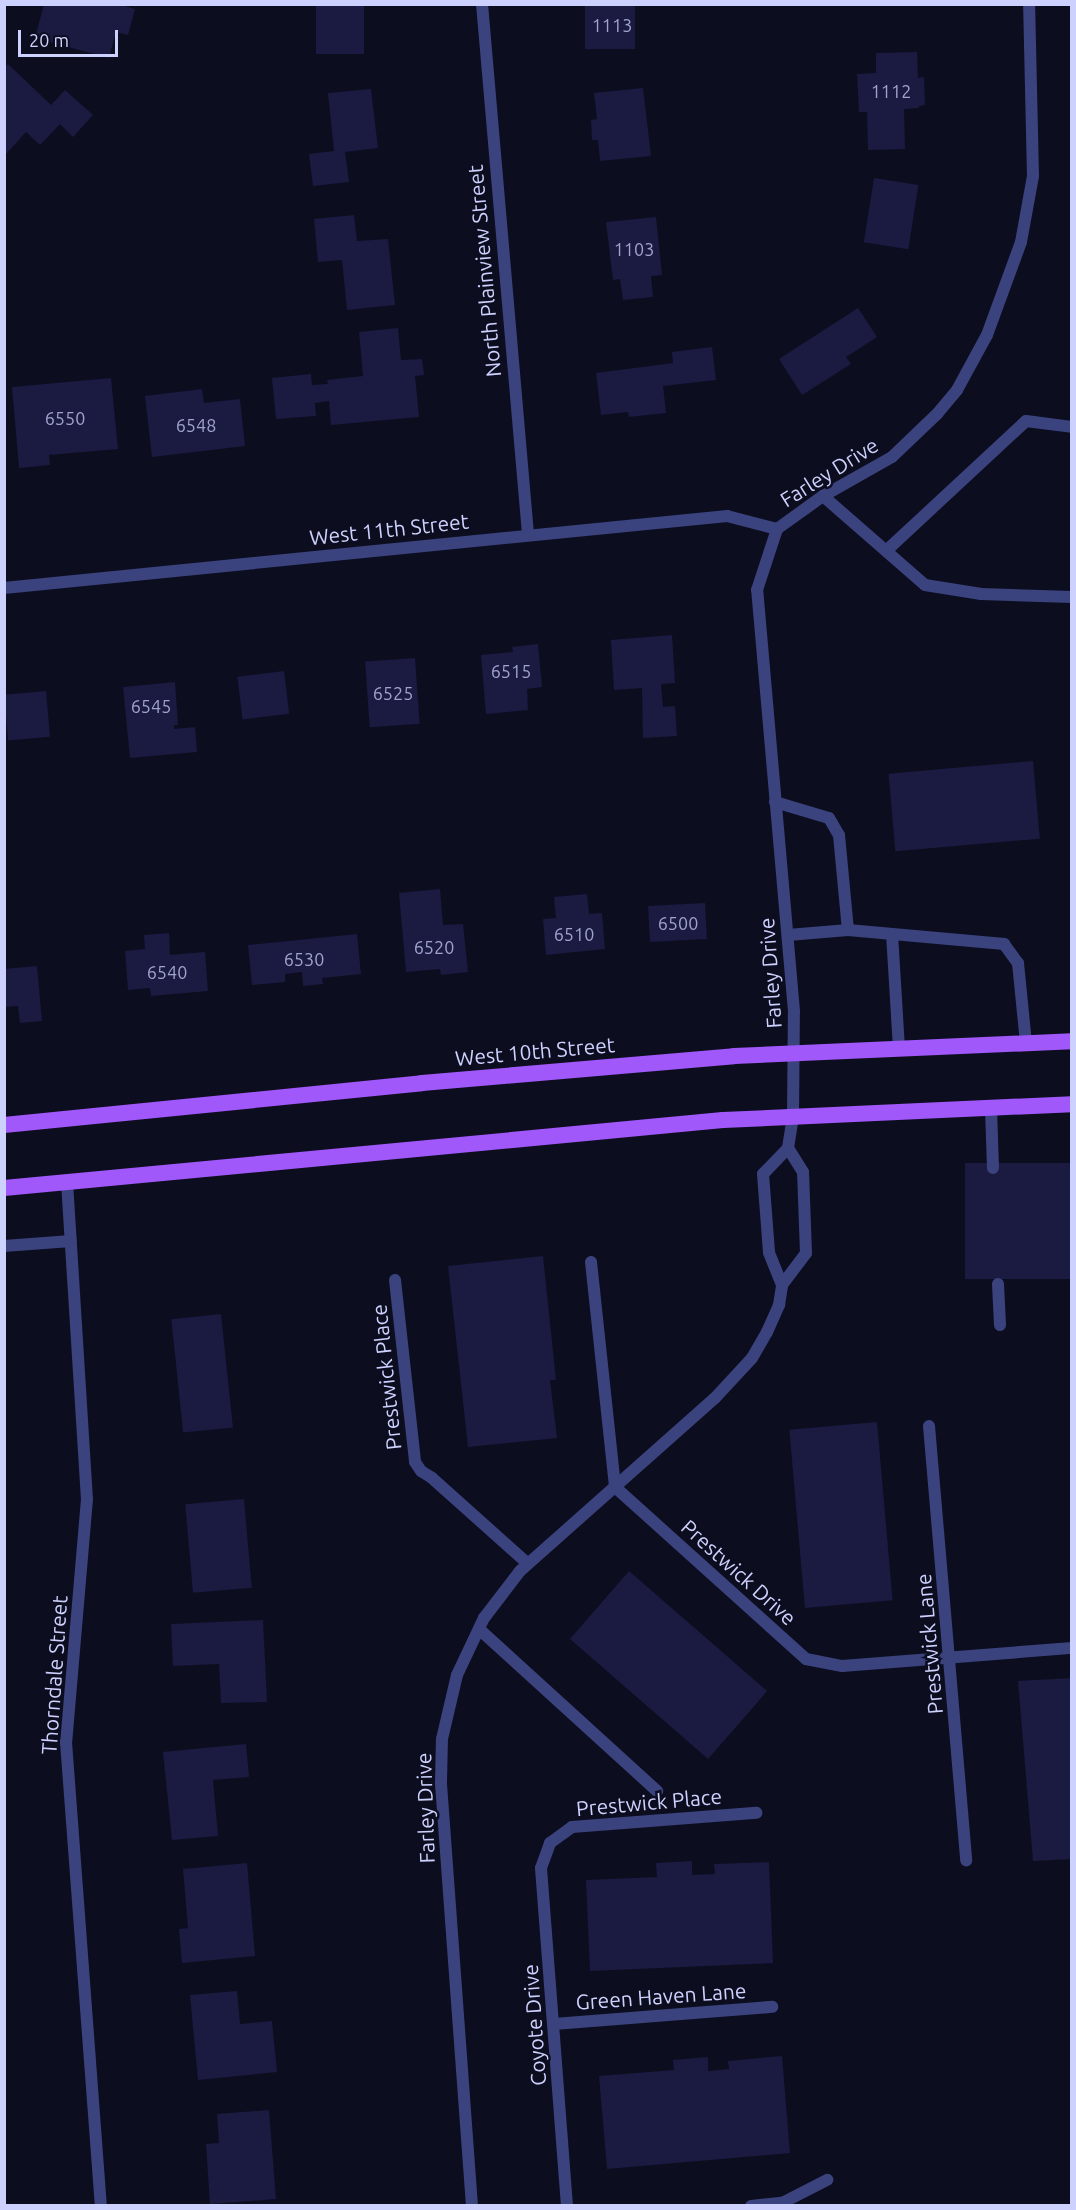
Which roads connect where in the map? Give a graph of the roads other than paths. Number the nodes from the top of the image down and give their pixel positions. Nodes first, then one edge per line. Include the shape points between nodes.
1 (482, 4) edge
2 (1029, 4) edge
3 (1071, 427) edge
4 (823, 496) junction
5 (777, 529) junction
6 (528, 534) junction
7 (886, 551) junction
8 (4, 588) edge
9 (1071, 597) edge
10 (775, 802) junction
11 (848, 930) junction
12 (892, 934) junction
13 (788, 935) junction
14 (1071, 1041) edge
15 (1026, 1043) junction
16 (899, 1048) junction
17 (794, 1053) junction
18 (1071, 1104) edge
19 (991, 1108) junction
20 (792, 1117) junction
21 (4, 1125) edge
22 (788, 1148) junction
23 (993, 1168) dead end
24 (67, 1182) junction
25 (4, 1188) edge
26 (71, 1241) junction
27 (4, 1246) edge
28 (591, 1262) dead end
29 (395, 1280) dead end
30 (998, 1284) dead end
31 (782, 1285) junction
32 (1000, 1325) dead end
33 (929, 1426) dead end
34 (615, 1487) junction
35 (527, 1563) junction
36 (479, 1629) junction
37 (1071, 1648) edge
38 (950, 1657) junction
39 (657, 1791) dead end
40 (756, 1813) dead end
41 (550, 1843) joint
42 (966, 1860) dead end
43 (772, 2007) dead end
44 (554, 2024) junction
45 (827, 2180) dead end
46 (101, 2205) edge
47 (472, 2205) edge
48 (567, 2205) edge
49 (751, 2205) edge

1 - 6 street, North Plainview Street
2 - 4 street, Farley Drive via 1033,176 1021,242 987,335 974,364 937,414 892,457
3 - 7 street via 1026,421
4 - 5 street, Farley Drive
4 - 7 street
5 - 6 street, West 11th Street via 727,516
5 - 10 street, Farley Drive via 757,590
6 - 8 street, West 11th Street
7 - 9 street via 925,585 981,594
10 - 11 street via 829,818 834,826 839,835
10 - 13 street, Farley Drive
11 - 12 street
11 - 13 street
12 - 15 street via 1004,944 1018,963
12 - 16 street
13 - 17 street, Farley Drive
14 - 15 main road, West 10th Street
15 - 16 main road, West 10th Street
16 - 17 main road, West 10th Street
17 - 20 street, Farley Drive
17 - 21 main road, West 10th Street via 434,1082
18 - 19 main road
19 - 20 main road
19 - 23 street
20 - 22 street, Farley Drive
20 - 24 main road via 723,1120
22 - 31 street, Farley Drive via 803,1172 806,1253
22 - 31 street via 763,1174 769,1252
24 - 25 main road
24 - 26 street, Thorndale Street
26 - 27 street
26 - 46 street, Thorndale Street via 87,1499 66,1742
28 - 34 street
29 - 35 street, Prestwick Place via 415,1462
30 - 32 street
31 - 34 street, Farley Drive via 767,1332 741,1372
33 - 38 street, Prestwick Lane
34 - 35 street, Farley Drive
34 - 38 street, Prestwick Drive via 806,1659 842,1666
35 - 36 street, Farley Drive via 502,1592
36 - 39 street, Prestwick Place
36 - 47 street, Farley Drive via 457,1676 448,1711 442,1739 441,1782
37 - 38 street, Prestwick Drive
38 - 42 street, Prestwick Lane
40 - 41 street, Prestwick Place via 573,1827
41 - 44 street, Coyote Drive via 541,1868
43 - 44 street, Green Haven Lane
44 - 48 street, Coyote Drive
45 - 49 street via 782,2203

